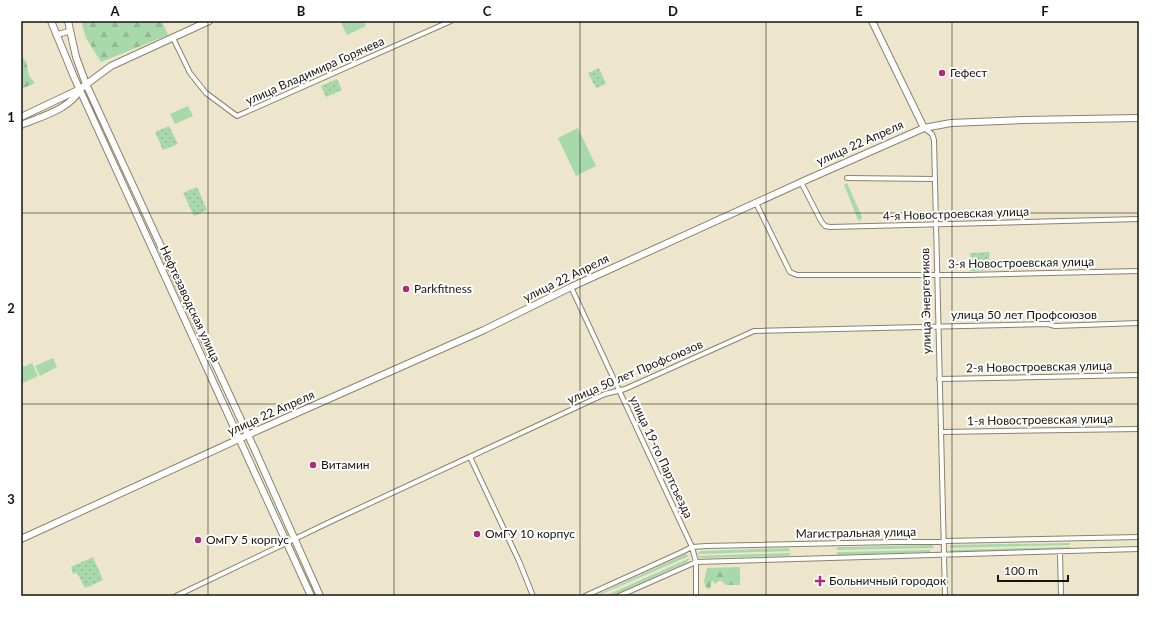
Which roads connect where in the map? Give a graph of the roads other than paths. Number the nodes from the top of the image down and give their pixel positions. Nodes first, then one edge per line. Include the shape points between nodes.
1 (51, 21) edge
2 (68, 21) edge
3 (209, 21) edge
4 (451, 21) edge
5 (872, 21) edge
6 (70, 31) junction
7 (56, 35) junction
8 (173, 38) junction
9 (86, 84) junction
10 (80, 89) junction
11 (21, 117) edge
12 (1139, 118) edge
13 (21, 125) edge
14 (924, 128) junction
15 (847, 178) dead end
16 (934, 179) junction
17 (801, 182) junction
18 (756, 203) junction
19 (1139, 219) edge
20 (936, 225) junction
21 (1139, 271) edge
22 (936, 274) junction
23 (571, 287) junction
24 (1139, 323) edge
25 (938, 326) junction
26 (1139, 375) edge
27 (939, 379) junction
28 (618, 390) junction
29 (244, 427) junction
30 (1139, 428) edge
31 (257, 431) junction
32 (237, 432) junction
33 (941, 432) junction
34 (248, 435) junction
35 (240, 439) junction
36 (230, 443) junction
37 (253, 445) junction
38 (245, 448) junction
39 (470, 457) junction
40 (1139, 537) edge
41 (21, 539) edge
42 (294, 540) junction
43 (943, 542) junction
44 (287, 544) junction
45 (692, 547) junction
46 (1139, 549) edge
47 (1060, 552) junction
48 (943, 554) junction
49 (696, 562) junction
50 (176, 596) edge
51 (311, 596) edge
52 (320, 596) edge
53 (533, 596) edge
54 (585, 596) edge
55 (619, 596) edge
56 (696, 596) edge
57 (945, 596) edge
58 (1061, 596) edge

1 - 7 main road, Нефтезаводская улица
2 - 6 main road, Нефтезаводская улица
3 - 8 main road
4 - 8 street, улица Владимира Горячева via 237,116 206,93 190,73
5 - 14 main road, улица Энергетиков
6 - 7 street
6 - 9 main road, Нефтезаводская улица
7 - 10 main road, Нефтезаводская улица
8 - 9 main road via 111,66
9 - 10 main road
9 - 29 main road, Нефтезаводская улица
10 - 11 main road
10 - 13 main road via 68,104
10 - 32 main road, Нефтезаводская улица
12 - 14 main road, улица 22 Апреля via 951,123
14 - 16 street, улица Энергетиков via 932,134 934,140
14 - 17 main road, улица 22 Апреля
15 - 16 street
16 - 20 street, улица Энергетиков
17 - 18 main road, улица 22 Апреля
17 - 20 street, 4-я Новостроевская улица via 825,226
18 - 22 street, 3-я Новостроевская улица via 793,274
18 - 23 main road, улица 22 Апреля
19 - 20 street, 4-я Новостроевская улица
20 - 22 street, улица Энергетиков
21 - 22 street, 3-я Новостроевская улица
22 - 25 street, улица Энергетиков
23 - 28 street, улица 19-го Партсъезда
23 - 31 main road, улица 22 Апреля via 484,330
24 - 25 street, улица 50 лет Профсоюзов
25 - 27 street, улица Энергетиков
25 - 28 street, улица 50 лет Профсоюзов via 754,331 626,389
26 - 27 street, 2-я Новостроевская улица
27 - 33 street, улица Энергетиков
28 - 39 street, улица 50 лет Профсоюзов
28 - 45 street, улица 19-го Партсъезда
29 - 31 main road
29 - 34 main road, Нефтезаводская улица
30 - 33 street, 1-я Новостроевская улица
31 - 34 main road, улица 22 Апреля
31 - 37 main road
32 - 35 main road, Нефтезаводская улица
32 - 36 main road
33 - 43 street, улица Энергетиков
34 - 35 main road, улица 22 Апреля
34 - 37 main road, Нефтезаводская улица
35 - 36 main road, улица 22 Апреля
35 - 38 main road, Нефтезаводская улица
36 - 38 main road via 238,443
36 - 41 main road, улица 22 Апреля
37 - 42 main road, Нефтезаводская улица
38 - 44 main road, Нефтезаводская улица
39 - 42 street, улица 50 лет Профсоюзов
39 - 53 street
40 - 43 street, Магистральная улица
42 - 44 street, улица 50 лет Профсоюзов
42 - 52 main road, Нефтезаводская улица
43 - 45 street, Магистральная улица
43 - 48 street, улица Энергетиков
44 - 50 street, улица 50 лет Профсоюзов
44 - 51 main road, Нефтезаводская улица
45 - 49 street, улица 19-го Партсъезда
45 - 54 street, Магистральная улица
46 - 47 street, Магистральная улица
47 - 48 street, Магистральная улица
47 - 58 street
48 - 49 street, Магистральная улица
48 - 57 street, улица Энергетиков
49 - 55 street, Магистральная улица
49 - 56 street, улица 19-го Партсъезда

